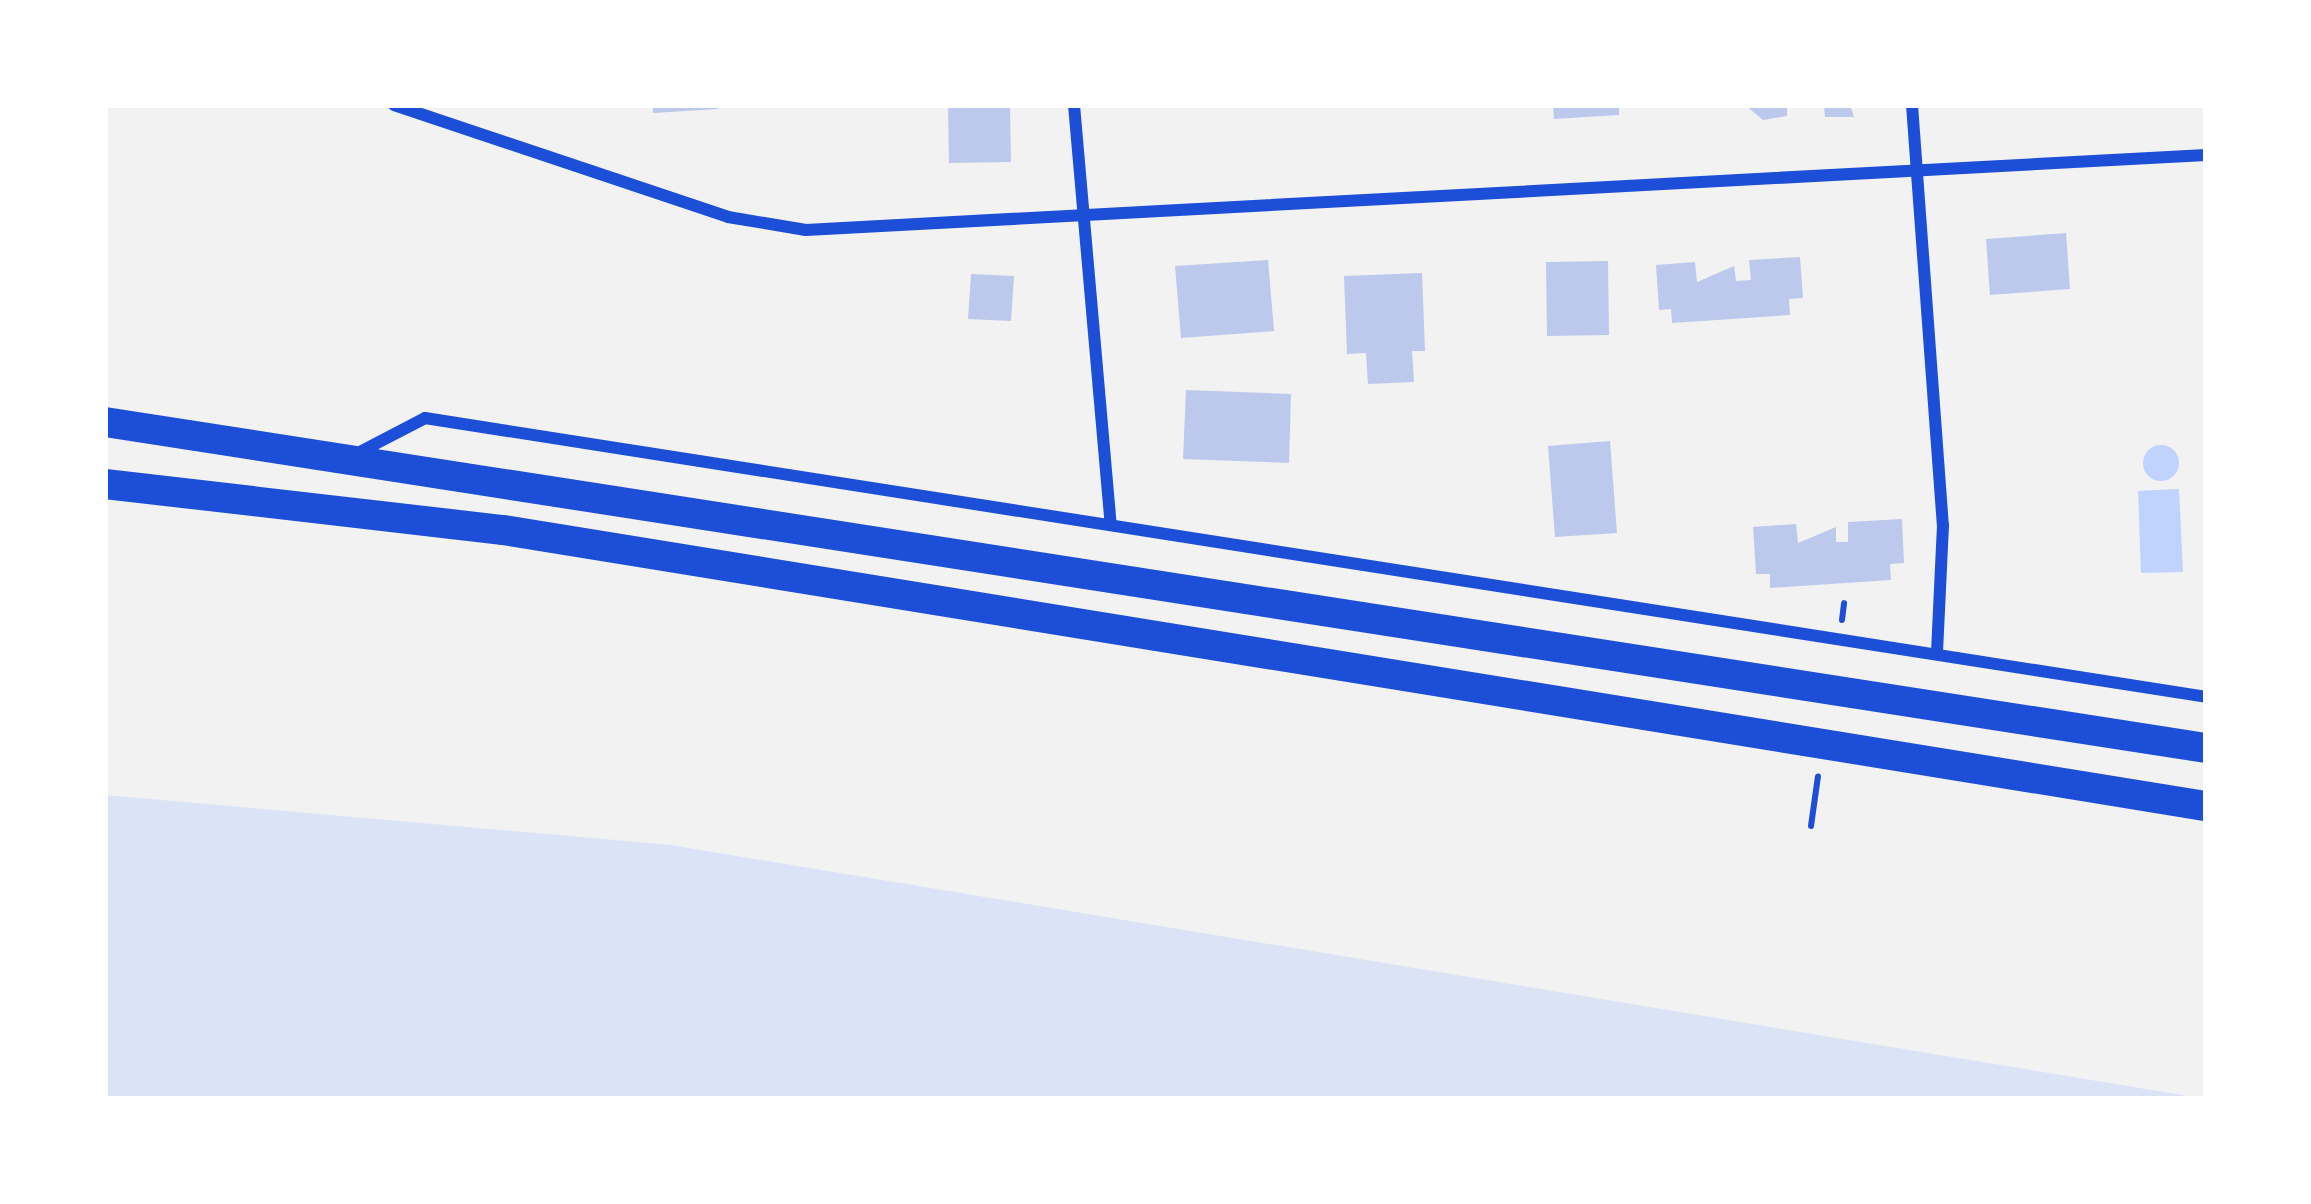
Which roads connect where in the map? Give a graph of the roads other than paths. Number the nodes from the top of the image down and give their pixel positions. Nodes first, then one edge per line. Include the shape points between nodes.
1 (394, 105) edge
2 (1074, 105) edge
3 (1912, 105) edge
4 (2206, 155) edge
5 (1916, 170) junction
6 (1081, 212) junction
7 (105, 422) edge
8 (350, 457) junction
9 (105, 484) edge
10 (1110, 519) junction
11 (1937, 651) junction
12 (2206, 697) edge
13 (2206, 748) edge
14 (2206, 806) edge

1 - 6 street via 787,226
2 - 6 street
3 - 5 street
4 - 5 street
5 - 6 street
5 - 11 street via 1943,525
6 - 10 street
7 - 8 main road
8 - 10 street via 424,418
8 - 13 main road
9 - 14 main road via 502,530
10 - 11 street
11 - 12 street

